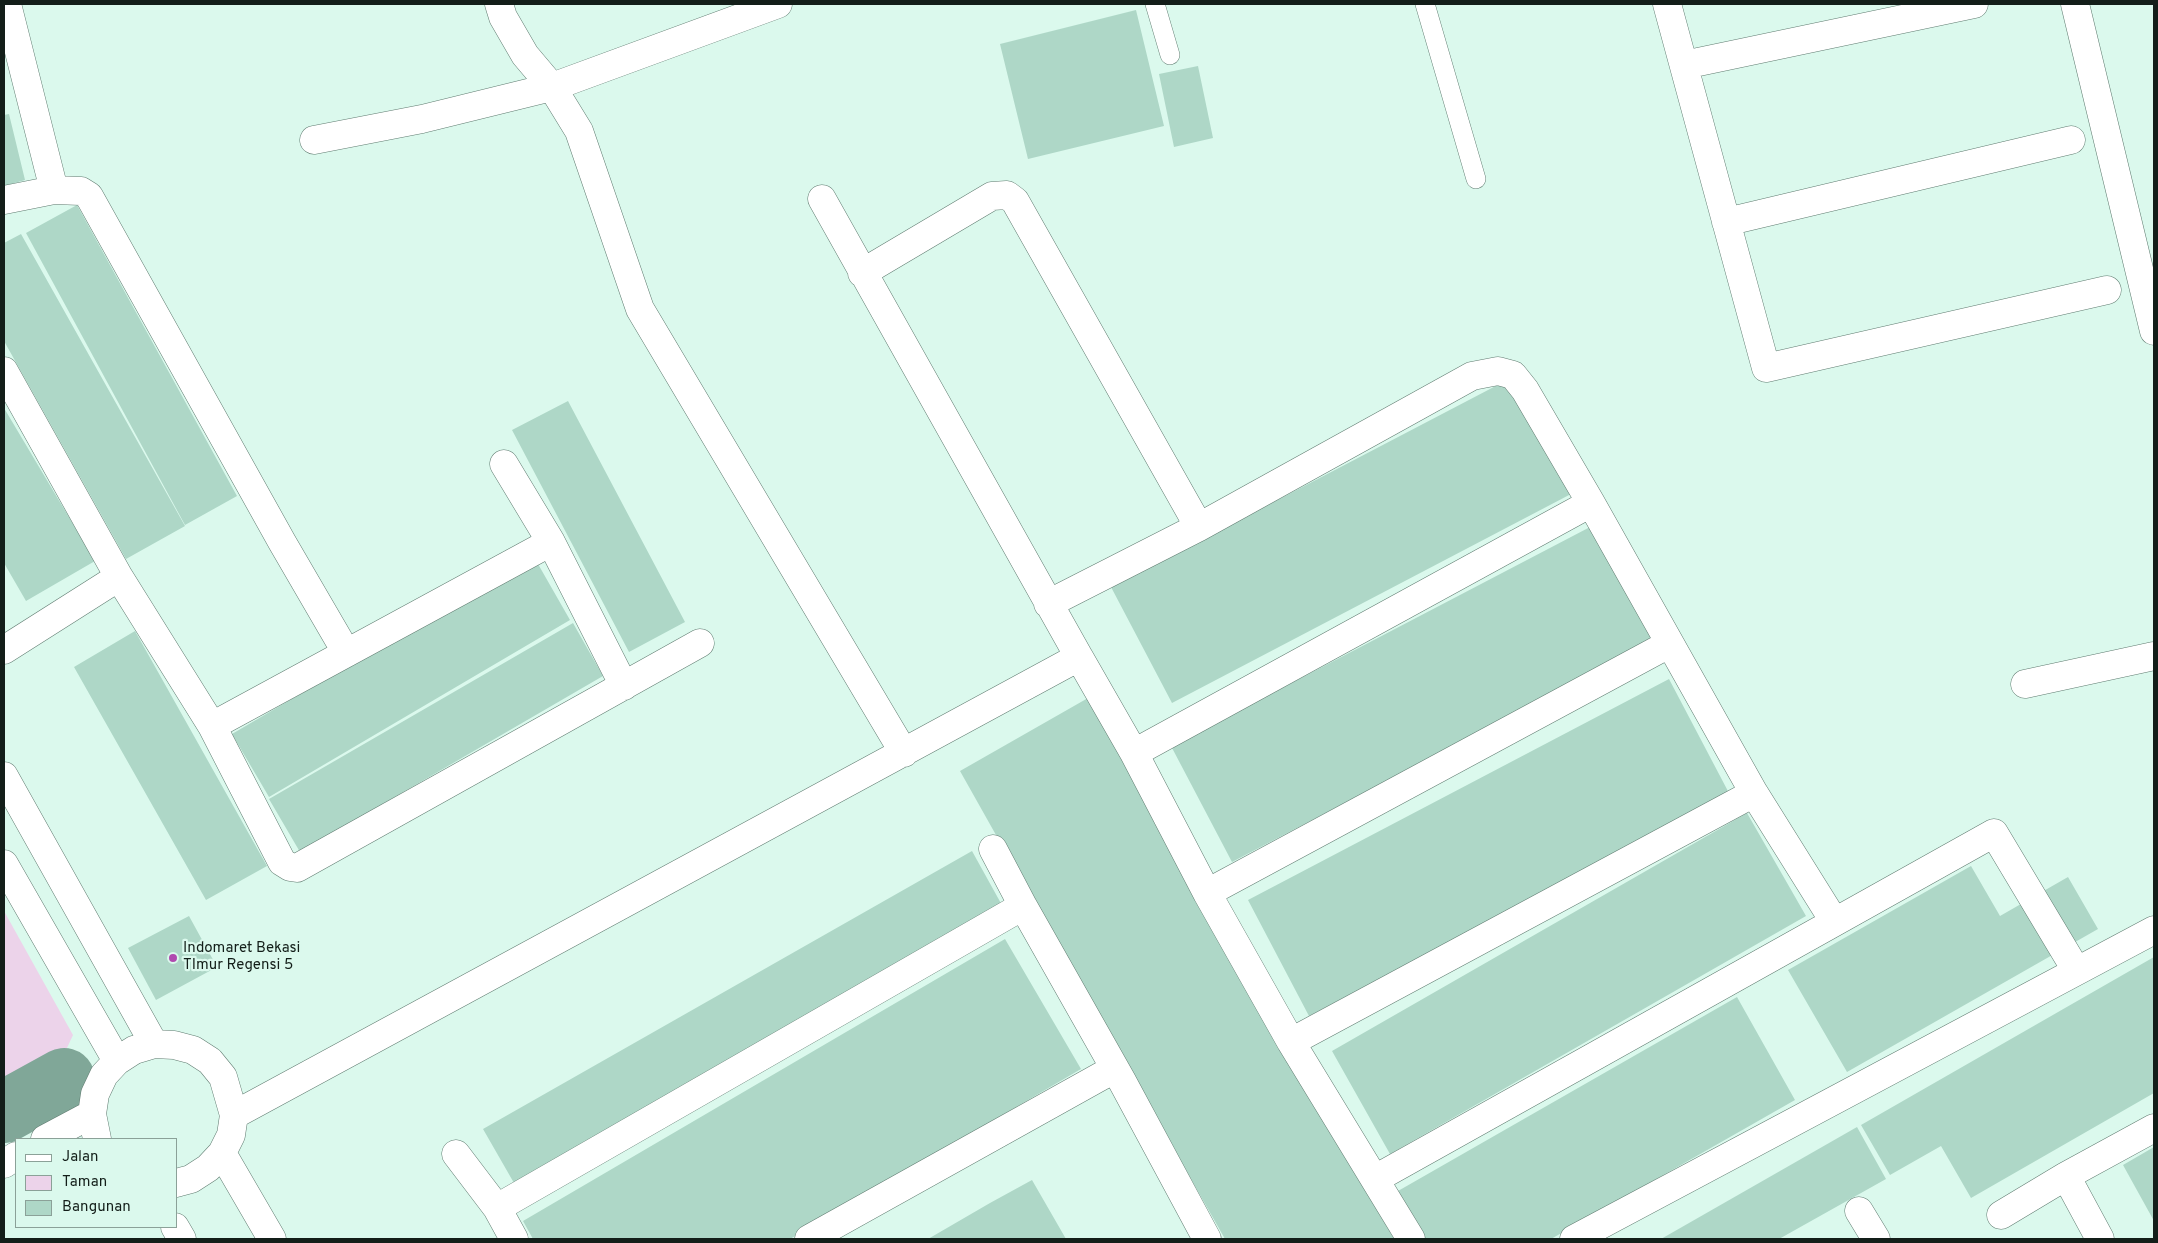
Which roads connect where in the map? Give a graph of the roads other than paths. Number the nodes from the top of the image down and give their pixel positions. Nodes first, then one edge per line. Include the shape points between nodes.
1 (498, 4) edge
2 (778, 4) edge
3 (1155, 4) edge
4 (1425, 4) edge
5 (1667, 4) edge
6 (1974, 4) edge
7 (2075, 4) edge
8 (738, 11) edge
9 (8, 21) edge
10 (1170, 55) dead end
11 (1684, 65) junction
12 (552, 87) junction
13 (314, 140) dead end
14 (2071, 140) dead end
15 (1476, 179) dead end
16 (54, 190) junction
17 (822, 199) dead end
18 (4, 200) edge
19 (1726, 222) junction
20 (862, 273) junction
21 (2107, 290) dead end
22 (2154, 331) edge
23 (4, 371) edge
24 (504, 464) dead end
25 (1591, 503) junction
26 (1199, 527) junction
27 (551, 542) junction
28 (119, 578) junction
29 (1048, 604) junction
30 (700, 643) dead end
31 (1669, 644) junction
32 (4, 650) edge
33 (346, 652) junction
34 (2154, 656) edge
35 (1079, 657) junction
36 (2025, 684) dead end
37 (624, 686) junction
38 (212, 726) junction
39 (904, 752) junction
40 (1134, 752) junction
41 (4, 776) edge
42 (1754, 793) junction
43 (993, 850) dead end
44 (4, 864) edge
45 (1207, 893) junction
46 (1023, 906) junction
47 (1834, 921) junction
48 (2154, 930) edge
49 (2076, 970) junction
50 (1291, 1042) junction
51 (154, 1044) junction
52 (117, 1061) junction
53 (1114, 1068) junction
54 (234, 1115) junction
55 (95, 1126) edge
56 (2154, 1128) edge
57 (49, 1138) edge
58 (222, 1153) junction
59 (456, 1154) dead end
60 (15, 1157) edge
61 (4, 1164) edge
62 (2066, 1176) junction
63 (1375, 1179) junction
64 (178, 1182) edge
65 (496, 1208) junction
66 (1859, 1211) dead end
67 (2001, 1215) dead end
68 (176, 1228) edge
69 (1204, 1238) edge
70 (182, 1239) edge
71 (272, 1239) edge
72 (514, 1239) edge
73 (809, 1239) edge
74 (1411, 1239) edge
75 (1574, 1239) edge
76 (1876, 1239) edge
77 (2100, 1239) edge

1 - 12 street via 525,55
2 - 8 street
3 - 10 lane
4 - 15 lane
5 - 11 street
6 - 11 street
7 - 22 street
8 - 12 street
9 - 16 street
11 - 19 street
12 - 13 street
12 - 39 street via 579,131 640,309
14 - 19 street
16 - 18 street
16 - 33 street via 82,191 89,196
17 - 20 street
19 - 21 street via 1766,368
20 - 26 street via 992,196 1007,196 1015,201
20 - 29 street
23 - 28 street
24 - 27 street
25 - 26 street via 1525,390 1513,375 1498,371 1472,376
25 - 31 street
25 - 40 street
26 - 29 street
27 - 33 street
27 - 37 street
28 - 32 street
28 - 38 street
29 - 35 street
30 - 37 street
31 - 42 street
31 - 45 street
33 - 38 street
34 - 36 street
35 - 39 street
35 - 40 street
37 - 38 street via 297,868 282,862
39 - 54 street
40 - 45 street
41 - 51 street
42 - 47 street
42 - 50 street
43 - 46 street
44 - 52 street
45 - 50 street
46 - 53 street
46 - 65 street
47 - 49 street via 1994,833
47 - 63 street
48 - 49 street
49 - 75 street
50 - 63 street
51 - 52 street via 134,1050
51 - 54 street via 174,1044 193,1050 210,1061 223,1077
52 - 55 street via 104,1075 95,1094
53 - 69 street
53 - 73 street
54 - 58 street via 231,1135
55 - 57 street
56 - 62 street
58 - 64 street via 208,1168 191,1179
58 - 71 street
59 - 65 street
60 - 61 street
62 - 67 street
62 - 77 street
63 - 74 street
65 - 72 street
66 - 76 street
68 - 70 street

